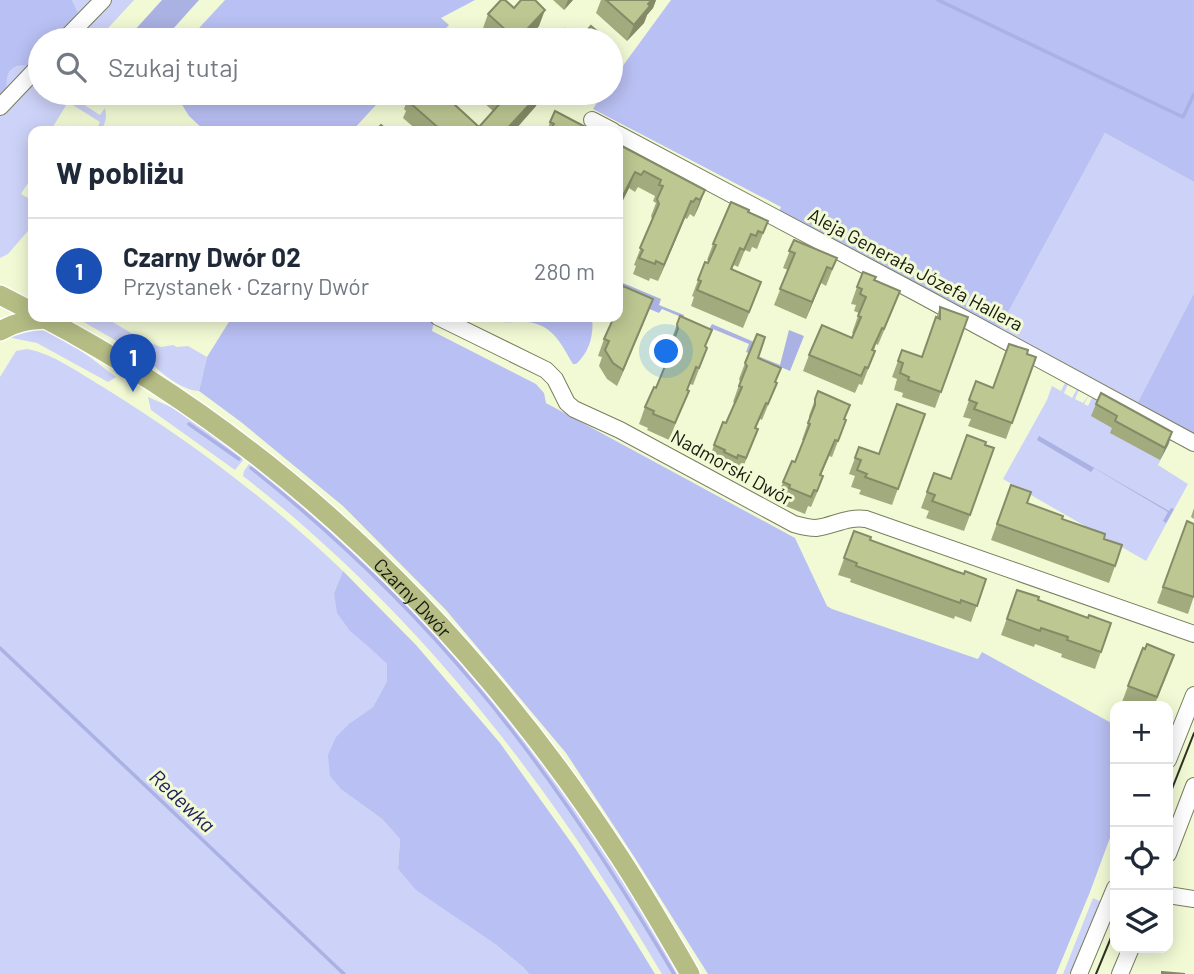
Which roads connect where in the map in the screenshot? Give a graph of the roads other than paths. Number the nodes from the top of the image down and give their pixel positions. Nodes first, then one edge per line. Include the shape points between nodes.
1 (103, 0) edge
2 (76, 28) edge
3 (28, 78) edge
4 (0, 107) edge
5 (592, 120) dead end
6 (604, 126) edge
7 (623, 136) edge
8 (6, 298) edge
9 (28, 310) edge
10 (28, 319) edge
11 (0, 322) edge
12 (51, 322) edge
13 (448, 322) edge
14 (0, 331) edge
15 (1194, 443) edge
16 (1194, 634) edge
17 (1194, 695) edge
18 (1173, 748) edge
19 (1194, 786) edge
20 (1173, 841) edge
21 (1114, 890) edge
22 (1173, 896) edge
23 (1194, 899) edge
24 (1129, 953) edge
25 (690, 974) edge
26 (1079, 974) edge
27 (1120, 974) edge

1 - 2 street
3 - 4 street
5 - 6 street, Aleja Generała Józefa Hallera
7 - 15 street, Aleja Generała Józefa Hallera
8 - 9 main road, Czarny Dwór
8 - 11 main road
10 - 14 main road
12 - 25 main road, Czarny Dwór via 149,379 254,452 408,589 495,686 561,772 620,857
13 - 16 street, Nadmorski Dwór via 546,370 574,409 794,524 818,528 847,519 866,519
17 - 18 street
19 - 20 street
21 - 26 street
22 - 23 street
24 - 27 street

